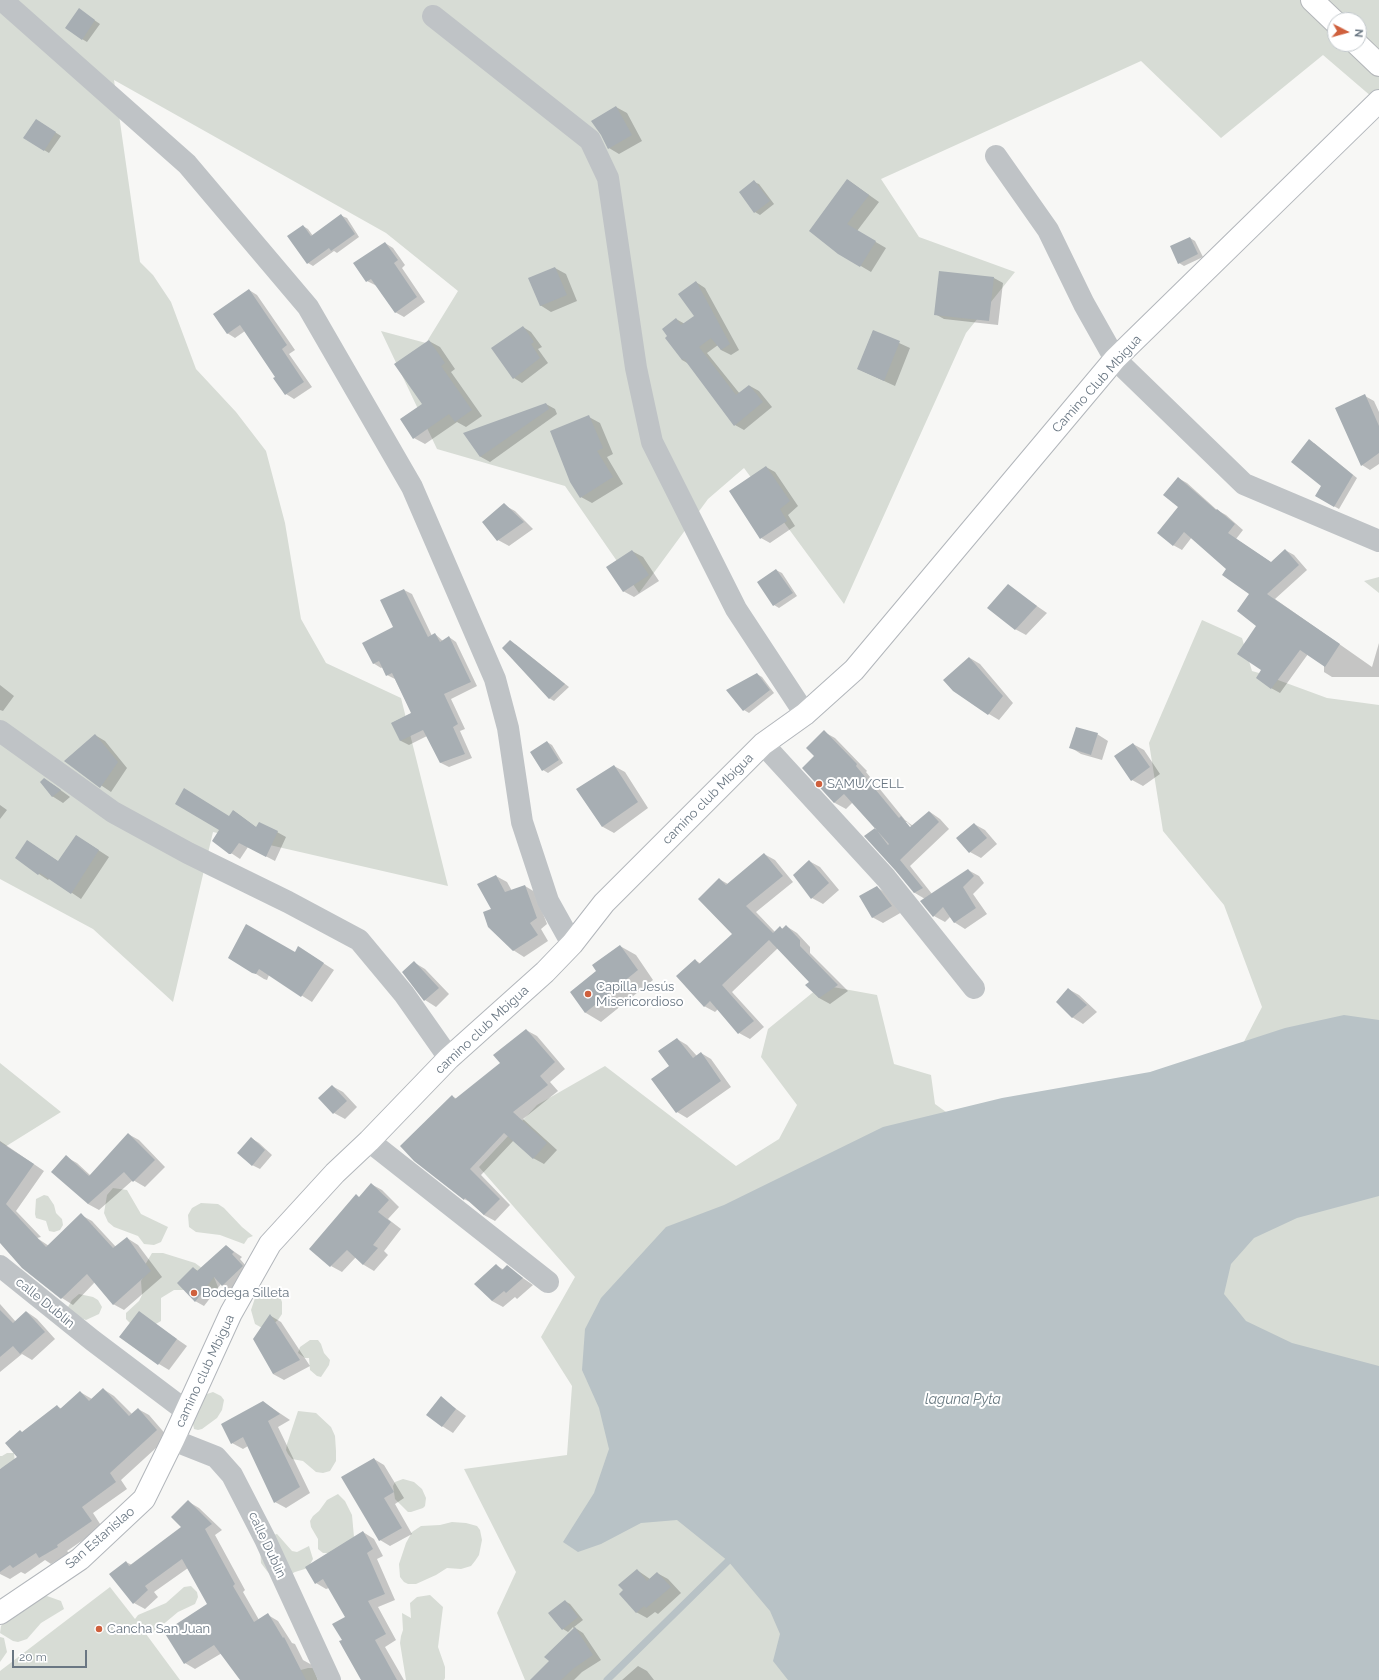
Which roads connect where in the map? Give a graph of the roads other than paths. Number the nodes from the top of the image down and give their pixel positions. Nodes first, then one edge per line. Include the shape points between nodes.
1 (2, 0) edge
2 (1312, 0) edge
3 (1327, 14) edge
4 (433, 16) dead end
5 (1365, 52) edge
6 (1379, 65) edge
7 (1379, 101) edge
8 (996, 156) dead end
9 (1115, 359) junction
10 (1379, 541) edge
11 (854, 670) joint
12 (805, 714) junction
13 (0, 731) edge
14 (763, 744) junction
15 (572, 944) junction
16 (974, 988) dead end
17 (449, 1058) junction
18 (369, 1140) junction
19 (0, 1266) edge
20 (548, 1282) dead end
21 (186, 1412) junction
22 (174, 1440) junction
23 (0, 1613) edge
24 (330, 1680) edge

1 - 15 street via 187,164 308,308 412,487 495,679 508,728 522,822 548,901
2 - 3 main road
4 - 12 street via 590,140 608,178 636,368 652,442 736,609
5 - 6 main road
7 - 9 main road, Camino Club Mbigua
8 - 9 street via 1048,230 1084,304
9 - 10 street via 1244,484
9 - 11 main road, Camino Club Mbigua
11 - 12 main road, camino club Mbigua
12 - 14 main road, camino club Mbigua
13 - 17 street via 113,812 359,940 404,994
14 - 15 main road, camino club Mbigua via 604,903
14 - 16 street via 886,878
15 - 17 main road, camino club Mbigua via 545,972
17 - 18 main road, camino club Mbigua
18 - 20 street
18 - 21 main road, camino club Mbigua via 270,1244 231,1313
19 - 21 street, calle Dublin
21 - 22 main road, camino club Mbigua
22 - 23 main road, San Estanislao via 144,1499 80,1559
22 - 24 street, calle Dublin via 216,1457 232,1475 265,1539

